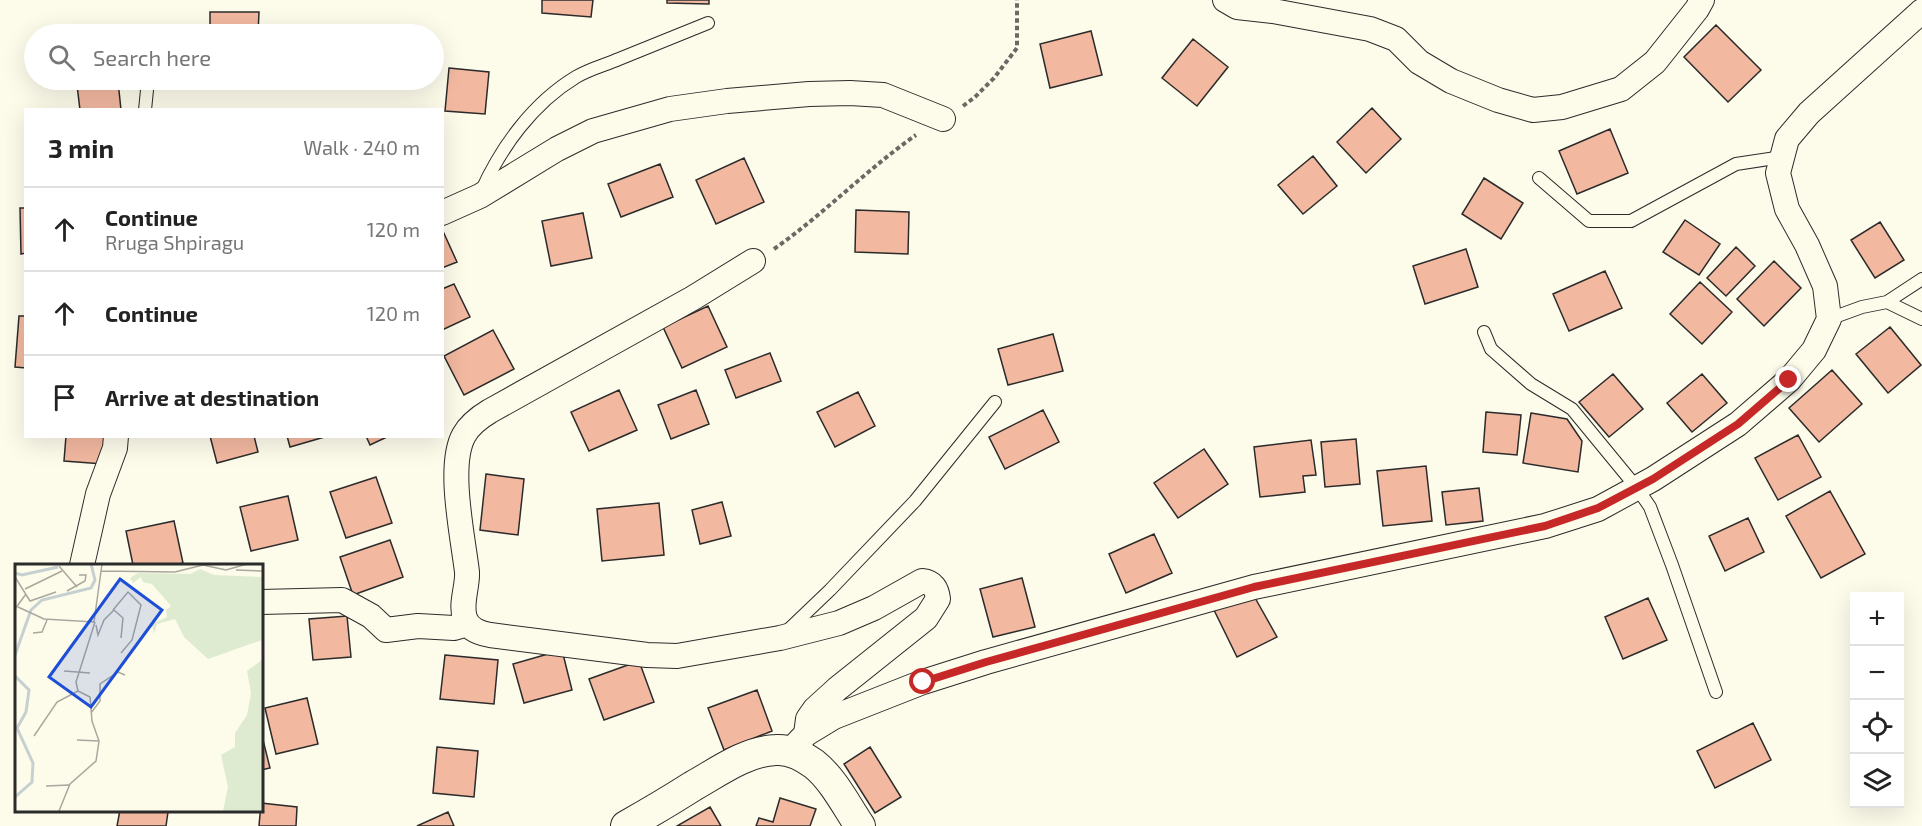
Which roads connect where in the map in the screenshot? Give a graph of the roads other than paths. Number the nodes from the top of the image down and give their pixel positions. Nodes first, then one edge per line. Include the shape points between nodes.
1 (1225, 0) edge
2 (1702, 0) edge
3 (1922, 11) edge
4 (708, 23) dead end
5 (147, 90) edge
6 (145, 108) edge
7 (943, 119) road end
8 (1782, 157) junction
9 (1539, 178) dead end
10 (480, 196) junction
11 (444, 212) edge
12 (753, 261) road end
13 (1922, 279) edge
14 (1887, 302) junction
15 (1829, 319) junction
16 (1922, 319) edge
17 (1484, 332) dead end
18 (995, 402) dead end
19 (116, 438) edge
20 (1637, 488) junction
21 (82, 564) edge
22 (262, 602) edge
23 (468, 624) junction
24 (780, 638) junction
25 (1716, 692) dead end
26 (798, 742) junction
27 (626, 826) edge
28 (860, 826) edge

1 - 2 street via 1237,7 1370,29 1396,39 1419,62 1451,81 1533,110 1562,107 1621,89 1655,62
3 - 8 street via 1809,113 1787,139
4 - 10 lane via 578,75 554,92 514,135 492,168
5 - 6 lane
7 - 10 street via 884,95 850,93 670,109 593,131
8 - 9 lane via 1736,164 1631,221 1589,221
8 - 15 street via 1778,173 1787,208 1825,286
10 - 11 street
12 - 23 street via 490,411 469,427 459,447 457,466 467,583 463,608
13 - 14 lane
14 - 15 lane
14 - 16 lane
15 - 20 street via 1814,350 1789,380 1738,424
17 - 20 lane via 1491,349 1531,384 1572,409
18 - 24 lane via 915,501
19 - 21 street
20 - 25 lane via 1650,507
20 - 26 street via 1598,508 1545,526 1254,587 986,662 891,693 834,717
22 - 23 street via 342,600 371,616 386,630
23 - 24 street via 480,633 502,638 661,656
24 - 26 street via 854,617 922,582 934,586 938,593 936,605 926,618 815,709
26 - 27 street via 748,756
26 - 28 street via 800,755 830,781

